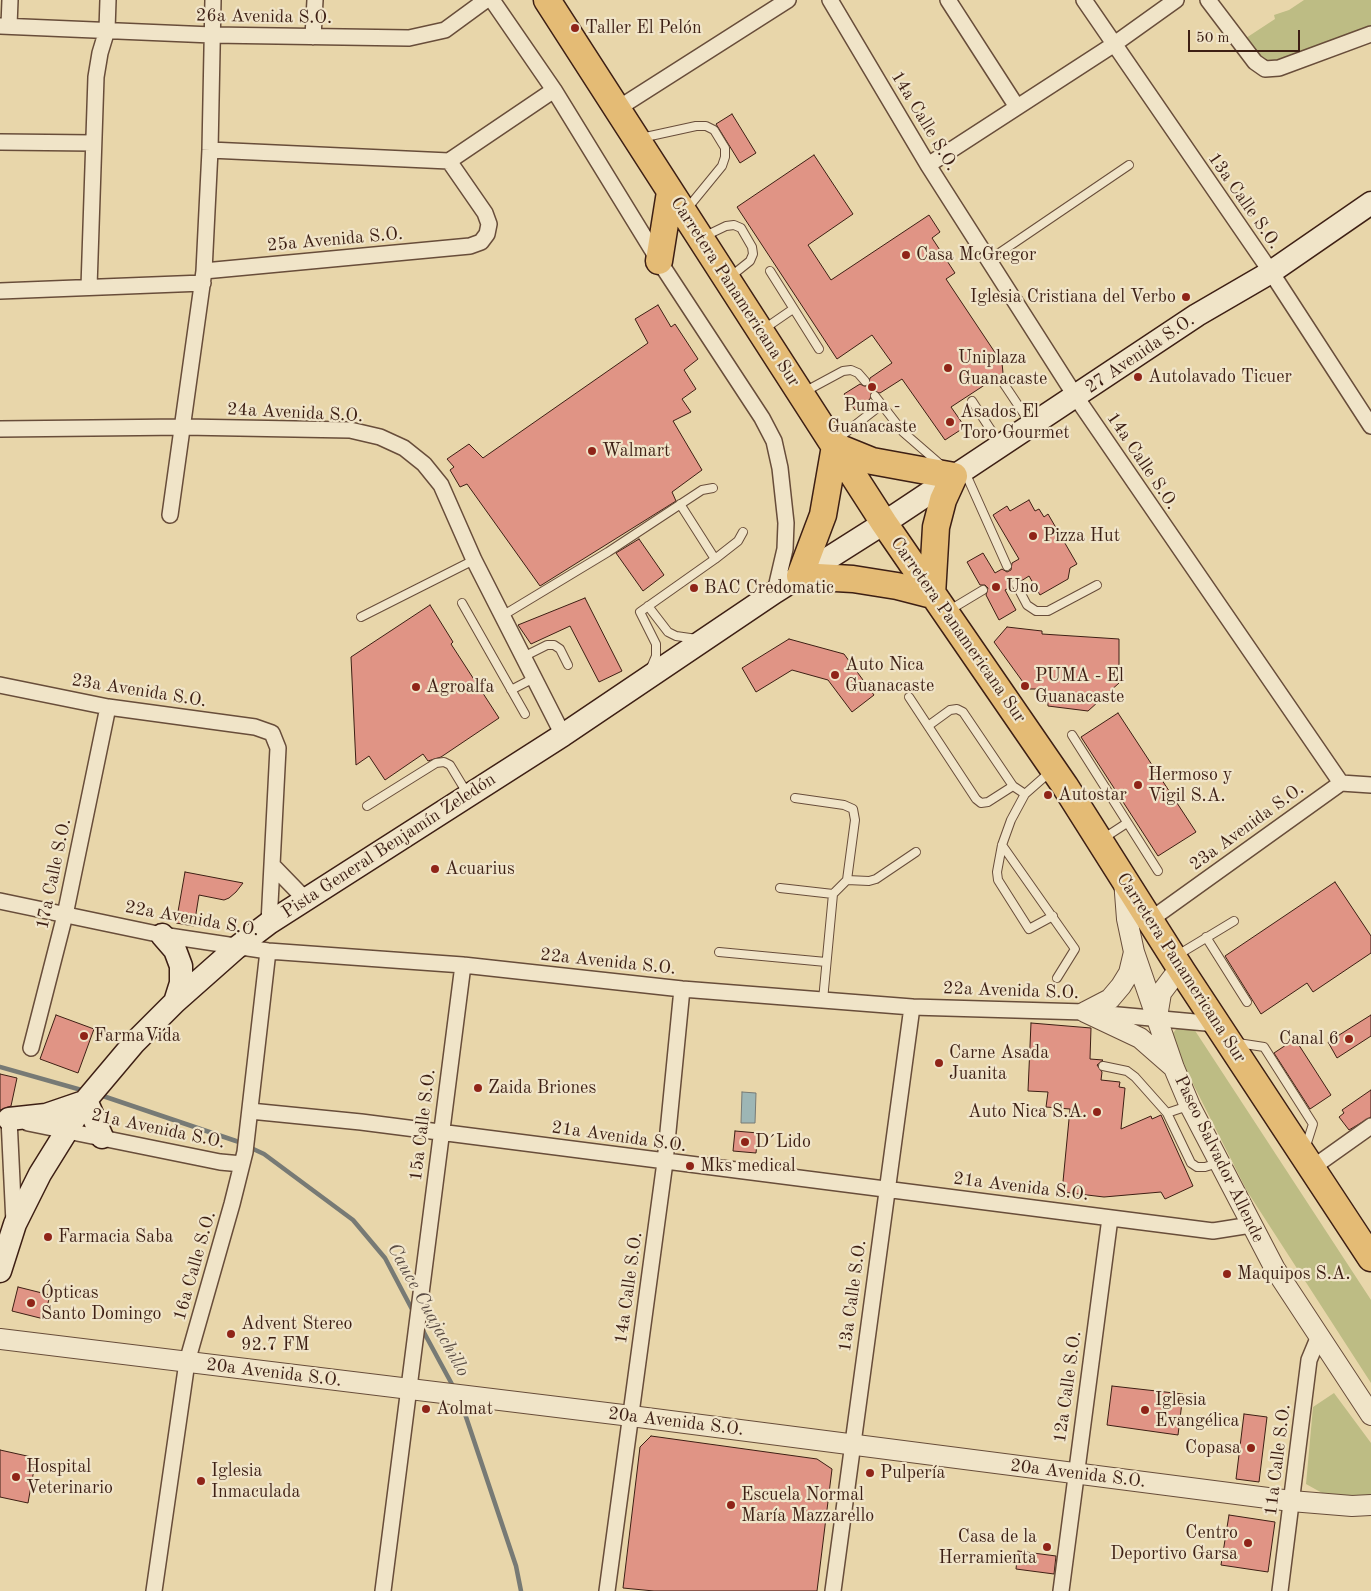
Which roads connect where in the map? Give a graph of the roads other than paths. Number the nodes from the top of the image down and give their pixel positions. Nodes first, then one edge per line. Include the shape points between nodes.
1 (10, 0) edge
2 (108, 0) edge
3 (213, 0) edge
4 (316, 0) edge
5 (486, 0) edge
6 (492, 0) edge
7 (548, 0) edge
8 (788, 0) edge
9 (830, 0) edge
10 (948, 0) edge
11 (1084, 0) edge
12 (1176, 0) edge
13 (1208, 0) edge
14 (4, 26) edge
15 (107, 30) junction
16 (1371, 34) edge
17 (212, 35) junction
18 (314, 37) junction
19 (1113, 45) junction
20 (554, 90) junction
21 (1017, 107) junction
22 (617, 109) junction
23 (636, 139) junction
24 (0, 142) edge
25 (93, 143) junction
26 (210, 150) junction
27 (449, 161) junction
28 (928, 165) junction
29 (1129, 165) dead end
30 (677, 202) junction
31 (1371, 203) edge
32 (700, 238) junction
33 (659, 260) junction
34 (989, 260) junction
35 (770, 272) dead end
36 (1270, 272) junction
37 (204, 277) junction
38 (727, 280) junction
39 (89, 287) junction
40 (0, 291) edge
41 (793, 309) junction
42 (760, 331) junction
43 (819, 349) dead end
44 (865, 381) dead end
45 (1002, 381) dead end
46 (800, 394) junction
47 (875, 396) dead end
48 (1076, 397) junction
49 (972, 401) dead end
50 (880, 405) junction
51 (1366, 407) edge
52 (1031, 425) junction
53 (1371, 426) edge
54 (184, 427) junction
55 (0, 429) edge
56 (834, 445) junction
57 (1001, 446) junction
58 (959, 473) junction
59 (713, 488) dead end
60 (680, 504) junction
61 (170, 515) dead end
62 (884, 523) junction
63 (743, 532) dead end
64 (715, 559) junction
65 (474, 560) junction
66 (1007, 566) dead end
67 (800, 576) junction
68 (1016, 584) dead end
69 (1096, 585) dead end
70 (983, 590) dead end
71 (775, 592) junction
72 (462, 604) dead end
73 (938, 604) junction
74 (648, 606) junction
75 (502, 616) junction
76 (360, 617) dead end
77 (706, 639) junction
78 (523, 657) junction
79 (568, 665) dead end
80 (534, 678) junction
81 (643, 682) junction
82 (0, 685) edge
83 (511, 690) junction
84 (908, 697) dead end
85 (108, 707) junction
86 (525, 714) dead end
87 (928, 726) junction
88 (563, 735) junction
89 (1072, 735) dead end
90 (1054, 769) junction
91 (1340, 783) junction
92 (1371, 785) edge
93 (1012, 786) junction
94 (1024, 794) junction
95 (468, 795) junction
96 (795, 798) dead end
97 (367, 806) dead end
98 (1127, 823) junction
99 (1100, 841) junction
100 (1002, 845) junction
101 (916, 852) dead end
102 (272, 866) junction
103 (1158, 871) dead end
104 (1124, 879) junction
105 (847, 880) junction
106 (780, 888) dead end
107 (833, 894) junction
108 (306, 900) junction
109 (0, 901) edge
110 (65, 915) junction
111 (1053, 916) junction
112 (1150, 920) junction
113 (1234, 921) dead end
114 (269, 923) junction
115 (162, 934) junction
116 (1206, 937) junction
117 (236, 948) junction
118 (268, 952) junction
119 (719, 952) dead end
120 (1134, 952) junction
121 (826, 962) junction
122 (1178, 964) junction
123 (463, 965) junction
124 (1057, 978) dead end
125 (682, 989) junction
126 (822, 1000) junction
127 (175, 1002) junction
128 (1247, 1002) dead end
129 (912, 1007) junction
130 (1085, 1012) junction
131 (1157, 1019) junction
132 (1223, 1033) junction
133 (32, 1048) dead end
134 (1102, 1066) dead end
135 (1174, 1068) junction
136 (89, 1095) junction
137 (1190, 1106) junction
138 (250, 1111) junction
139 (1167, 1113) junction
140 (4, 1119) edge
141 (1371, 1126) edge
142 (67, 1130) junction
143 (441, 1132) junction
144 (102, 1137) junction
145 (244, 1158) junction
146 (1308, 1161) junction
147 (665, 1162) junction
148 (1218, 1163) junction
149 (887, 1189) junction
150 (1110, 1218) junction
151 (14, 1224) junction
152 (1251, 1225) junction
153 (1371, 1258) edge
154 (0, 1271) edge
155 (1318, 1336) junction
156 (0, 1339) edge
157 (187, 1362) junction
158 (409, 1389) junction
159 (1371, 1414) edge
160 (631, 1416) junction
161 (852, 1445) junction
162 (1075, 1473) junction
163 (1291, 1501) junction
164 (1365, 1507) edge
165 (154, 1591) edge
166 (383, 1591) edge
167 (607, 1591) edge
168 (833, 1591) edge
169 (1060, 1591) edge
170 (1280, 1591) edge

1 - 14 street
2 - 15 street
3 - 17 street
4 - 18 street
5 - 18 street, 26a Avenida S.O. via 445,30 428,35 409,38
6 - 20 street
7 - 22 highway, Carretera Panamericana Sur
8 - 22 street
9 - 28 street, 14a Calle S.O.
10 - 21 street
11 - 19 street, 13a Calle S.O.
12 - 19 street
13 - 16 street via 1255,62 1265,69 1279,68
14 - 15 street, 26a Avenida S.O.
15 - 17 street, 26a Avenida S.O.
15 - 25 street via 96,77
17 - 18 street, 26a Avenida S.O.
17 - 26 street
19 - 21 street
19 - 36 street, 13a Calle S.O.
20 - 27 street
20 - 33 street
21 - 28 street
22 - 23 highway, Carretera Panamericana Sur
23 - 30 highway, Carretera Panamericana Sur
23 - 30 lane via 696,126 714,130 725,148 722,166
24 - 25 street
25 - 39 street
26 - 27 street
26 - 37 street
27 - 37 street, 25a Avenida S.O. via 486,213 487,234 480,242 470,246
28 - 34 street, 14a Calle S.O.
29 - 34 lane
30 - 32 highway, Carretera Panamericana Sur
30 - 33 highway
31 - 36 main road, 27 Avenida S.O.
32 - 38 highway, Carretera Panamericana Sur
32 - 38 lane via 726,226 740,228 753,254 750,261
33 - 71 street via 774,441 786,523 785,549
34 - 48 street, 14a Calle S.O.
35 - 41 lane
36 - 48 main road, 27 Avenida S.O. via 1197,315
36 - 51 street, 13a Calle S.O.
37 - 39 street, 25a Avenida S.O.
37 - 54 street
38 - 42 highway, Carretera Panamericana Sur
39 - 40 street, 25a Avenida S.O.
41 - 42 lane
41 - 43 lane
42 - 46 highway, Carretera Panamericana Sur
44 - 46 lane via 851,370 843,371
45 - 52 lane
46 - 56 highway, Carretera Panamericana Sur
47 - 50 lane
48 - 52 main road, 27 Avenida S.O.
48 - 91 street, 14a Calle S.O.
49 - 57 lane
50 - 56 lane
50 - 58 lane via 903,432
51 - 53 street, 13a Calle S.O.
52 - 57 main road, 27 Avenida S.O.
54 - 55 street, 24a Avenida S.O.
54 - 61 street
54 - 65 street, 24a Avenida S.O. via 350,430 380,437 404,448 424,464 440,485
56 - 58 highway via 879,463
56 - 62 highway, Carretera Panamericana Sur
56 - 67 highway via 823,515
57 - 58 main road, 27 Avenida S.O.
58 - 62 main road, 27 Avenida S.O.
58 - 66 lane
58 - 73 highway via 943,500 936,528
59 - 60 lane via 702,490
60 - 64 lane
60 - 75 lane
62 - 67 main road, Pista General Benjamín Zeledón
62 - 73 highway, Carretera Panamericana Sur
63 - 64 lane via 738,541
64 - 74 lane
65 - 75 street, 24a Avenida S.O.
65 - 76 lane
67 - 71 main road, Pista General Benjamín Zeledón
67 - 73 highway via 862,581
68 - 69 lane via 1027,605 1036,611 1048,611
70 - 73 lane
71 - 77 main road, Pista General Benjamín Zeledón
72 - 83 lane
73 - 90 highway, Carretera Panamericana Sur
74 - 77 lane via 662,625 676,636
74 - 81 lane via 640,612 656,644 656,656
75 - 78 street, 24a Avenida S.O.
77 - 81 main road, Pista General Benjamín Zeledón
78 - 79 lane via 547,645 554,645 560,649
78 - 80 street, 24a Avenida S.O.
80 - 83 lane
80 - 88 street, 24a Avenida S.O.
81 - 88 main road, Pista General Benjamín Zeledón
82 - 85 street, 23a Avenida S.O.
83 - 86 lane
84 - 87 lane
85 - 102 street, 23a Avenida S.O. via 255,727 272,733 278,748
85 - 110 street, 17a Calle S.O.
87 - 93 lane via 981,803
87 - 93 lane via 950,710 963,712
88 - 95 main road, Pista General Benjamín Zeledón
89 - 98 lane
90 - 94 lane
90 - 99 highway, Carretera Panamericana Sur
91 - 92 street
91 - 112 street, 23a Avenida S.O.
93 - 94 lane
94 - 100 lane
95 - 97 lane via 450,765 444,762 436,763
95 - 108 main road, Pista General Benjamín Zeledón
96 - 105 lane via 853,809 855,820
98 - 99 lane
98 - 103 lane
99 - 104 highway, Carretera Panamericana Sur
100 - 111 lane
100 - 111 lane via 997,863 998,880 1029,929
101 - 105 lane via 869,881
102 - 108 street
102 - 114 street
104 - 112 highway, Carretera Panamericana Sur
104 - 120 street, Paseo Salvador Allende
105 - 107 lane
106 - 107 lane
107 - 121 lane
108 - 114 main road, Pista General Benjamín Zeledón
109 - 110 street, 22a Avenida S.O.
110 - 115 street, 22a Avenida S.O.
110 - 133 street, 17a Calle S.O.
111 - 124 lane via 1075,949
112 - 122 highway, Carretera Panamericana Sur
113 - 116 lane
114 - 117 main road, Pista General Benjamín Zeledón
115 - 117 street, 22a Avenida S.O.
115 - 127 main road via 175,950 181,966 181,983
116 - 122 lane
116 - 128 lane
117 - 118 street, 22a Avenida S.O.
117 - 127 main road, Pista General Benjamín Zeledón
118 - 123 street, 22a Avenida S.O.
118 - 138 street, 16a Calle S.O.
119 - 121 lane
120 - 130 street via 1129,973 1121,986 1110,999
120 - 131 street, Paseo Salvador Allende
121 - 126 lane
122 - 131 street via 1161,993
122 - 132 highway, Carretera Panamericana Sur
123 - 125 street, 22a Avenida S.O.
123 - 143 street, 15a Calle S.O.
125 - 126 street, 22a Avenida S.O.
125 - 147 street, 14a Calle S.O.
126 - 129 street, 22a Avenida S.O.
127 - 136 main road, Pista General Benjamín Zeledón
129 - 130 street, 22a Avenida S.O.
129 - 149 street, 13a Calle S.O.
130 - 131 street, 22a Avenida S.O.
130 - 135 street via 1140,1038
131 - 132 street, 22a Avenida S.O.
131 - 135 street, Paseo Salvador Allende
132 - 146 highway, Carretera Panamericana Sur
134 - 139 lane via 1127,1071
135 - 137 street, Paseo Salvador Allende
136 - 140 main road via 46,1115
136 - 142 main road, Pista General Benjamín Zeledón
136 - 144 main road
137 - 139 lane
137 - 148 street, Paseo Salvador Allende
138 - 143 street, 21a Avenida S.O.
138 - 145 street, 16a Calle S.O.
139 - 148 lane via 1191,1163 1205,1167
140 - 142 street, 21a Avenida S.O.
140 - 151 street
141 - 146 street
142 - 144 street, 21a Avenida S.O.
142 - 151 main road, Pista General Benjamín Zeledón
143 - 147 street, 21a Avenida S.O.
143 - 158 street, 15a Calle S.O.
144 - 145 street, 21a Avenida S.O. via 220,1162
145 - 157 street, 16a Calle S.O.
146 - 153 highway, Carretera Panamericana Sur
147 - 149 street, 21a Avenida S.O.
147 - 160 street, 14a Calle S.O.
148 - 152 street, Paseo Salvador Allende
149 - 150 street, 21a Avenida S.O.
149 - 161 street, 13a Calle S.O.
150 - 152 street, 21a Avenida S.O. via 1213,1230
150 - 162 street, 12a Calle S.O.
151 - 154 main road, Pista General Benjamín Zeledón
152 - 155 street, Paseo Salvador Allende
155 - 159 street, Paseo Salvador Allende
155 - 163 street, 11a Calle S.O. via 1309,1360
156 - 157 street, 20a Avenida S.O.
157 - 158 street, 20a Avenida S.O.
157 - 165 street, 16a Calle S.O.
158 - 160 street, 20a Avenida S.O.
158 - 166 street
160 - 161 street, 20a Avenida S.O.
160 - 167 street, 14a Calle S.O.
161 - 162 street, 20a Avenida S.O.
161 - 168 street, 13a Calle S.O.
162 - 163 street, 20a Avenida S.O.
162 - 169 street, 12a Calle S.O.
163 - 164 street, 20a Avenida S.O.
163 - 170 street, 11a Calle S.O.

